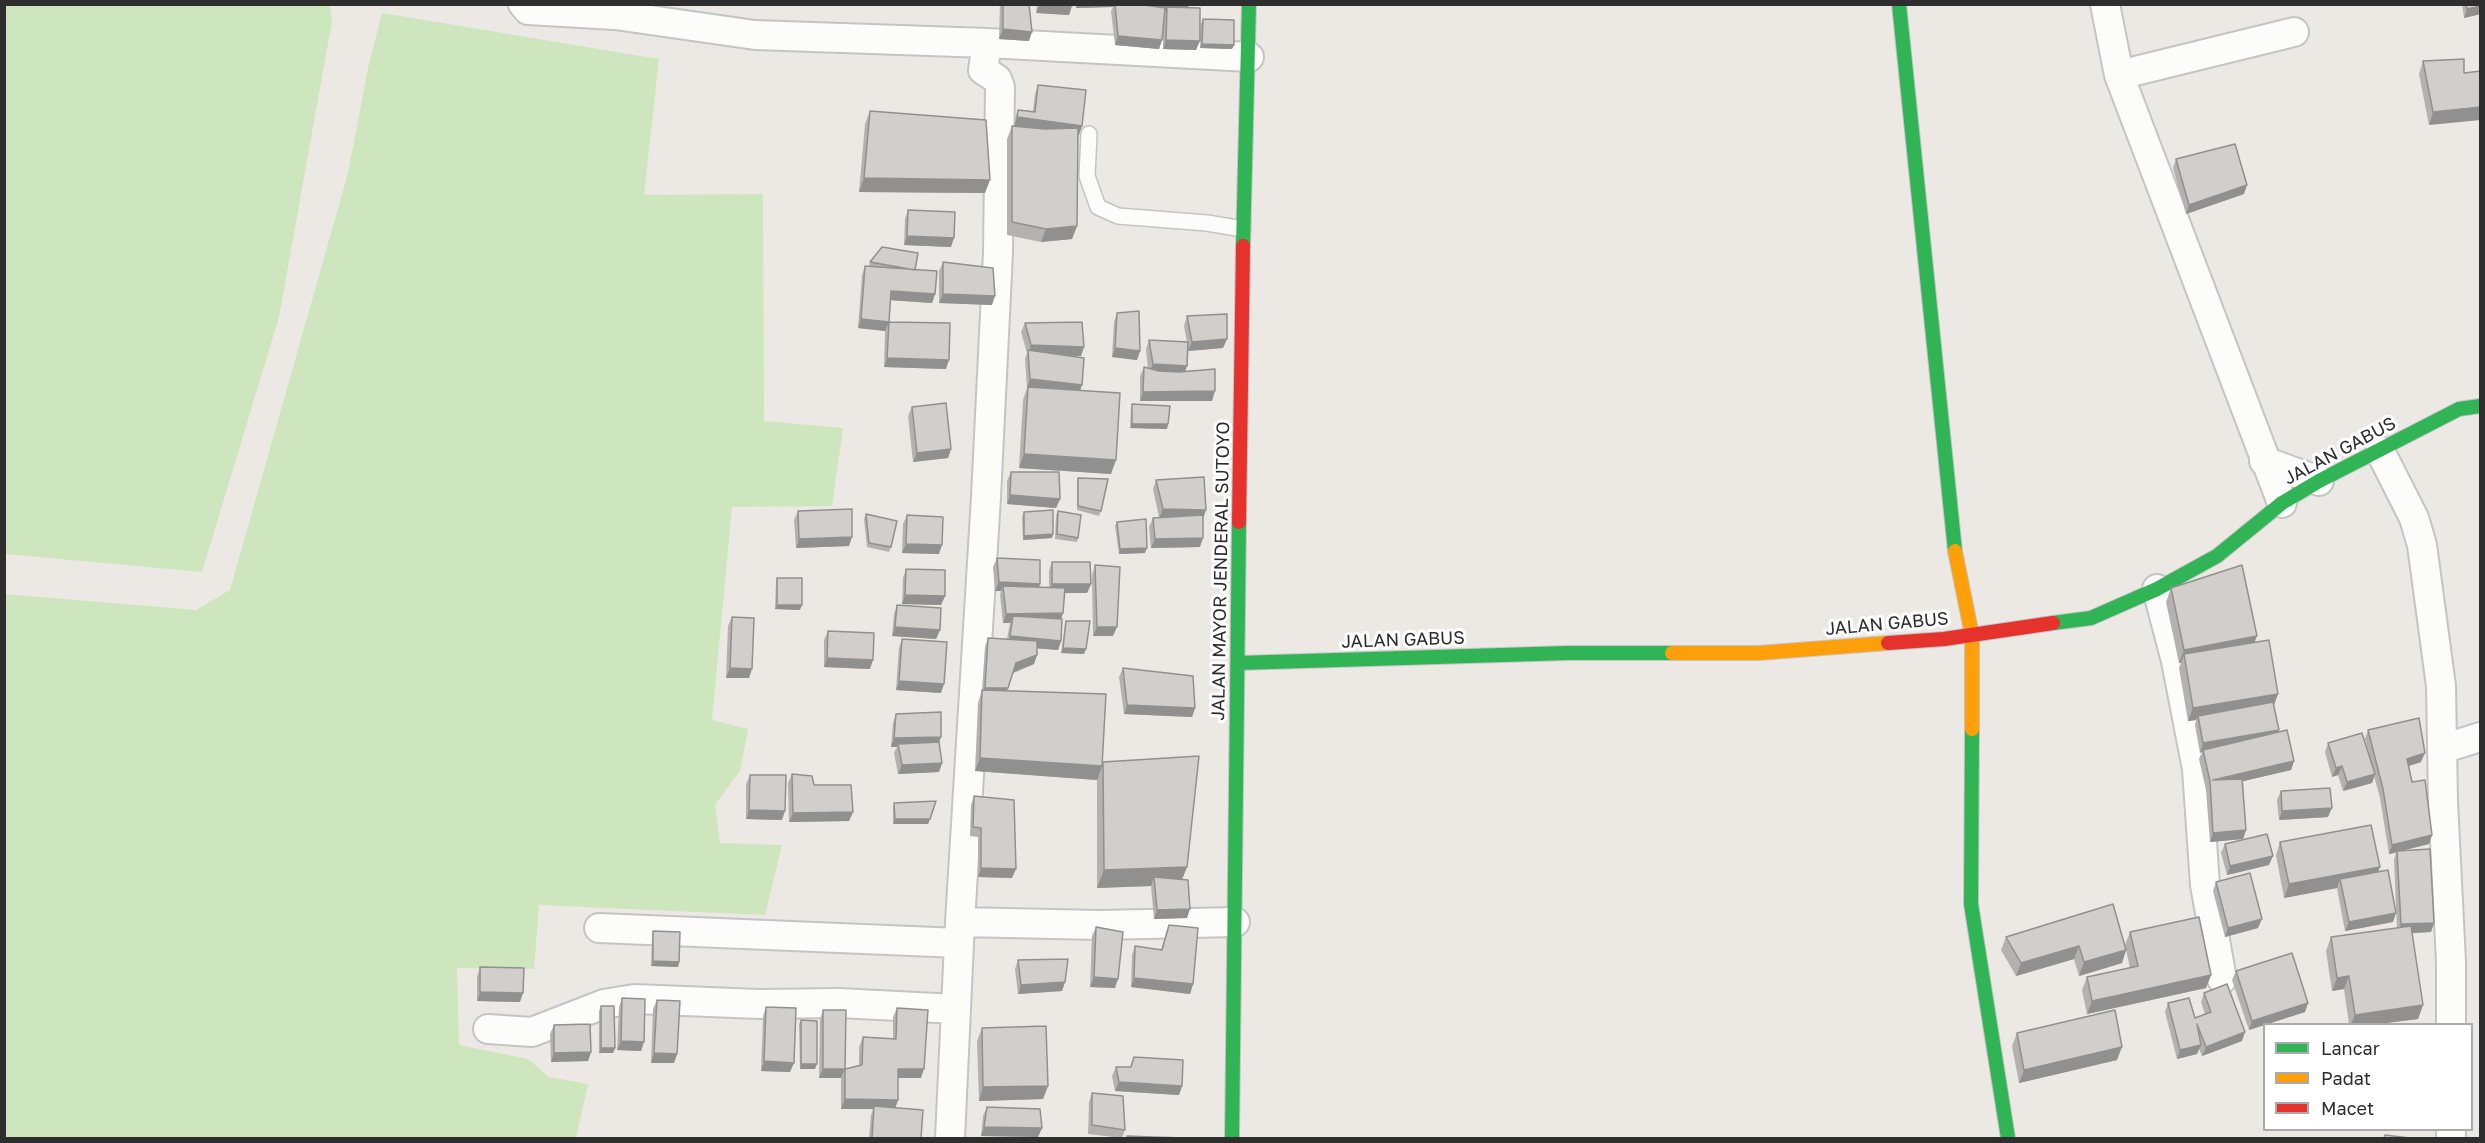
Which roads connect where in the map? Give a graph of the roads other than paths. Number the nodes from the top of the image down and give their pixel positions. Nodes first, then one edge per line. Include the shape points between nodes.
1 (523, 4) edge
2 (1249, 4) edge
3 (1899, 4) edge
4 (2105, 4) edge
5 (2294, 33) dead end
6 (985, 57) junction
7 (1249, 59) junction
8 (2119, 75) junction
9 (1089, 134) dead end
10 (1243, 228) junction
11 (2481, 406) edge
12 (2379, 451) junction
13 (2264, 460) junction
14 (2319, 481) junction
15 (2282, 503) junction
16 (2157, 589) junction
17 (1965, 635) junction
18 (1238, 663) junction
19 (2481, 737) edge
20 (2442, 748) junction
21 (1235, 922) junction
22 (599, 928) dead end
23 (959, 933) junction
24 (2222, 979) dead end
25 (956, 1009) junction
26 (2451, 1023) edge
27 (488, 1029) dead end
28 (950, 1138) edge
29 (1232, 1138) edge
30 (2008, 1138) edge

1 - 6 street via 528,10 615,15 755,35
2 - 7 street, JALAN MAYOR JENDERAL SUTOYO
3 - 17 street
4 - 8 street
5 - 8 street
6 - 7 street
6 - 23 street via 1000,83 998,253
7 - 10 street, JALAN MAYOR JENDERAL SUTOYO
8 - 13 street
9 - 10 lane via 1087,176 1098,207 1118,216
10 - 18 street, JALAN MAYOR JENDERAL SUTOYO
11 - 12 street, JALAN GABUS via 2459,409
12 - 14 street, JALAN GABUS
12 - 20 street via 2414,518 2422,545 2441,686
13 - 14 street
13 - 15 street
14 - 15 street, JALAN GABUS
15 - 16 street, JALAN GABUS via 2217,556
16 - 17 street, JALAN GABUS via 2091,618
16 - 24 street via 2197,769 2205,885
17 - 18 street, JALAN GABUS via 1759,653 1568,653
17 - 30 street via 1971,904
18 - 21 street, JALAN MAYOR JENDERAL SUTOYO
19 - 20 street
20 - 26 street
21 - 23 street
21 - 29 street, JALAN MAYOR JENDERAL SUTOYO
22 - 23 street
23 - 25 street
25 - 27 street via 634,999 604,1004 532,1032
25 - 28 street

